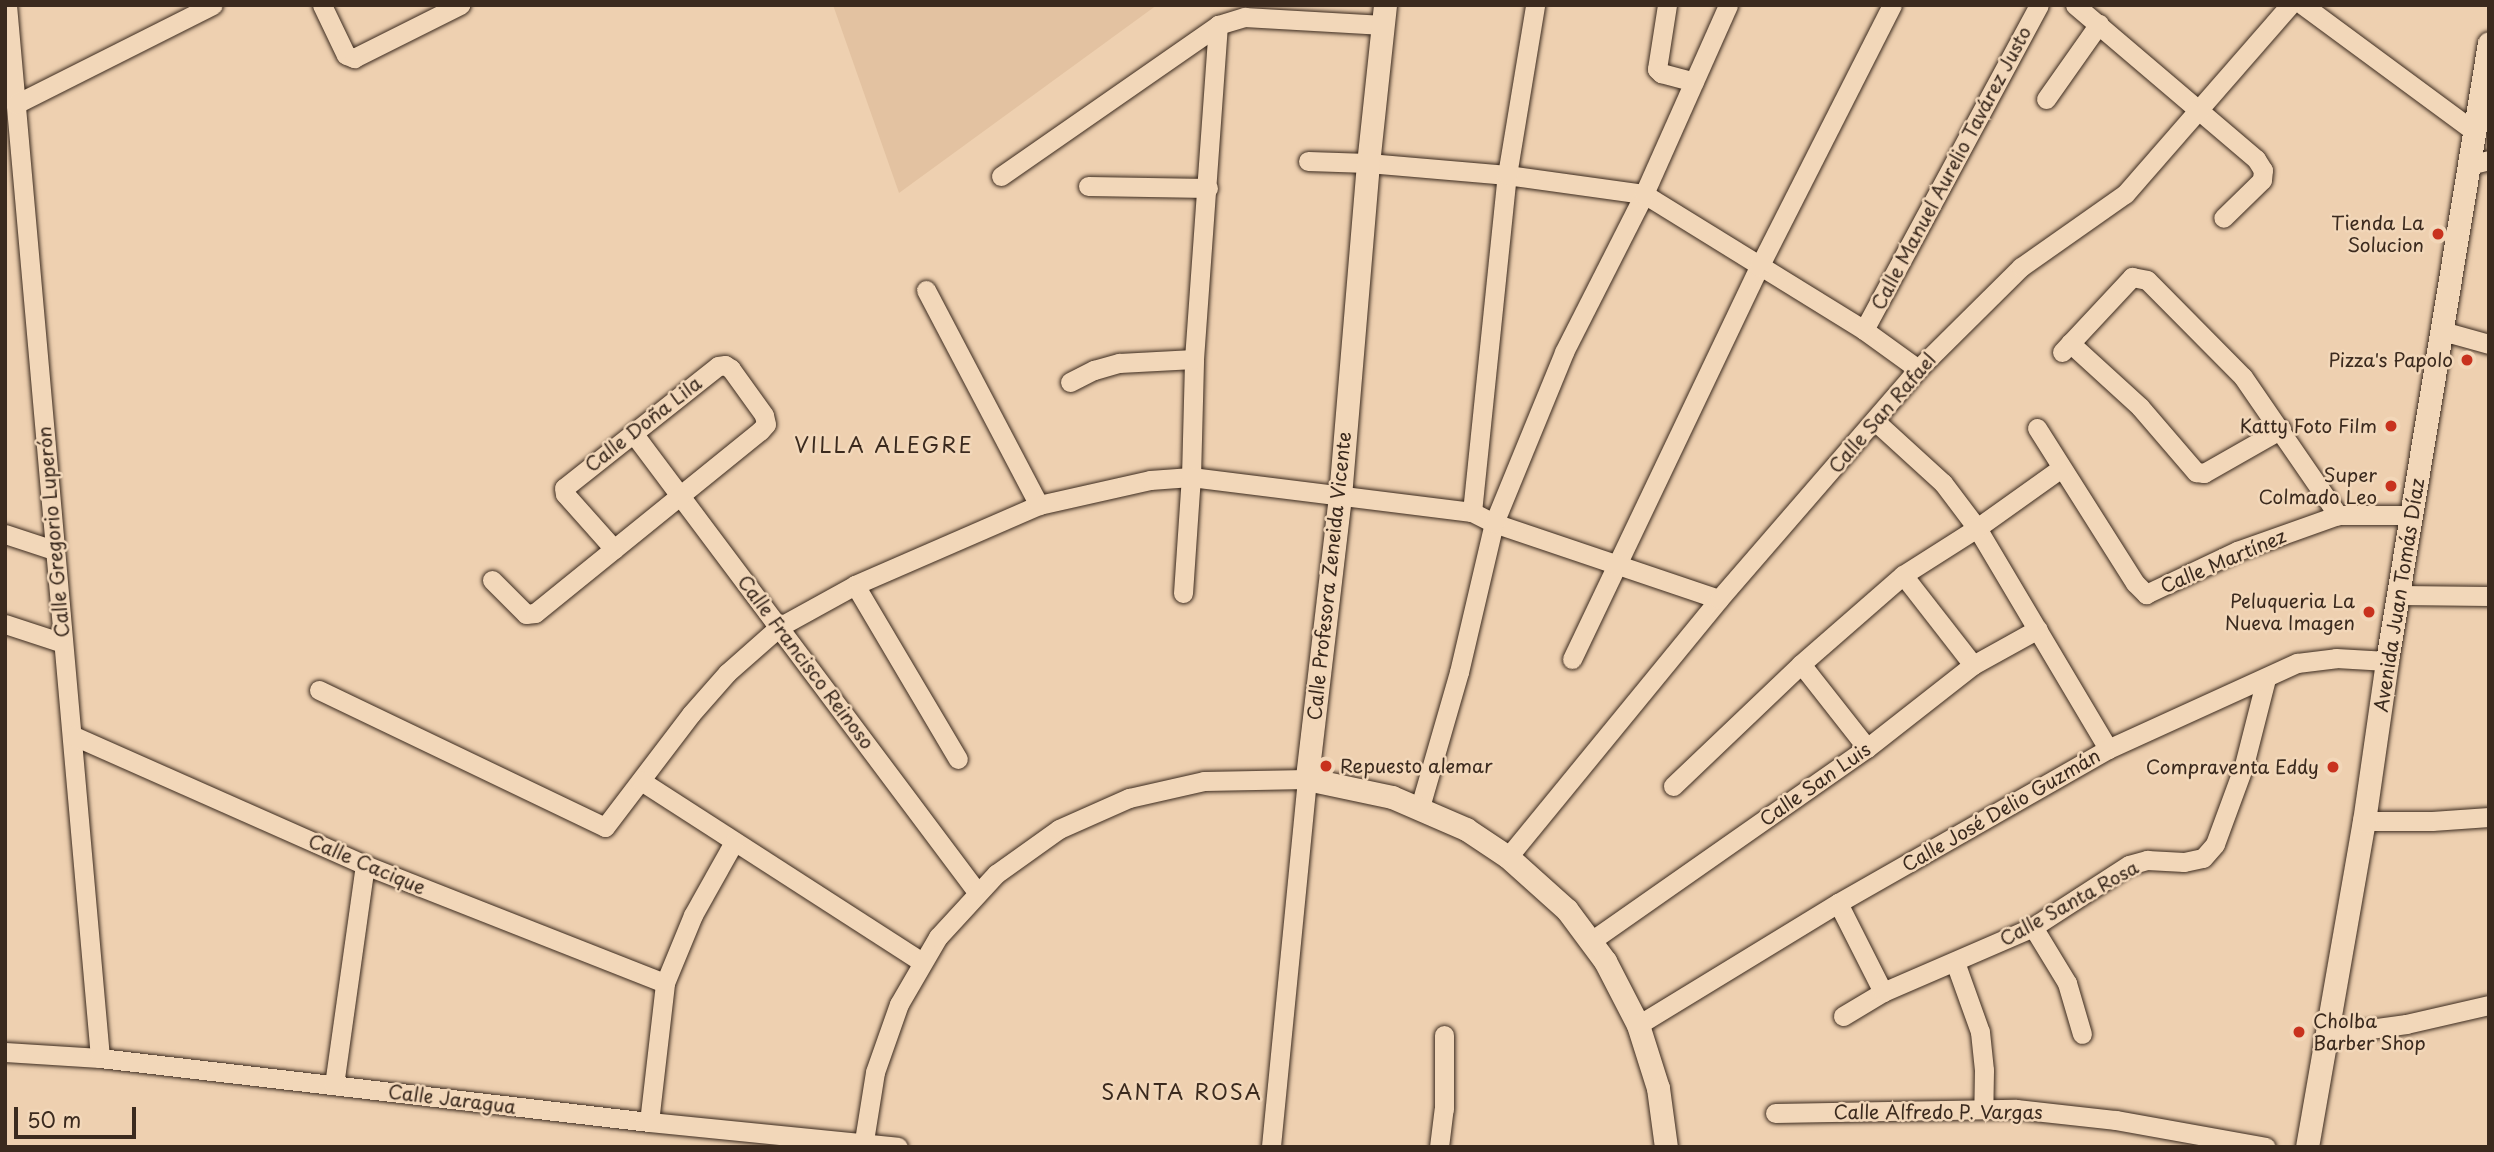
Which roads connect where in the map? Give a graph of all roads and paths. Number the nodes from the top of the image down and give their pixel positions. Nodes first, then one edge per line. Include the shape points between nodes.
1 (7, 5) edge
2 (213, 5) edge
3 (322, 5) edge
4 (460, 5) edge
5 (1535, 5) edge
6 (1667, 5) edge
7 (1728, 5) edge
8 (1892, 5) edge
9 (2039, 5) edge
10 (2075, 5) edge
11 (2290, 5) edge
12 (2303, 5) edge
13 (1384, 15) edge
14 (2099, 24) junction
15 (1218, 25) junction
16 (2489, 43) edge
17 (1694, 82) junction
18 (2486, 82) edge
19 (2046, 99) dead end
20 (16, 104) junction
21 (2200, 109) junction
22 (2474, 131) junction
23 (1308, 161) dead end
24 (2479, 162) edge
25 (1368, 163) junction
26 (1507, 175) junction
27 (1001, 176) dead end
28 (1088, 186) dead end
29 (1208, 188) junction
30 (1644, 194) junction
31 (2223, 218) dead end
32 (1759, 267) junction
33 (926, 290) dead end
34 (1864, 330) junction
35 (2442, 331) junction
36 (2489, 344) edge
37 (1194, 359) junction
38 (1918, 369) junction
39 (1070, 382) dead end
40 (1875, 421) junction
41 (2037, 428) dead end
42 (2281, 429) junction
43 (634, 433) junction
44 (2061, 468) junction
45 (1191, 477) junction
46 (680, 495) junction
47 (1340, 496) junction
48 (1040, 505) junction
49 (1472, 512) junction
50 (2338, 515) junction
51 (2412, 515) junction
52 (1494, 523) junction
53 (1977, 528) junction
54 (5, 534) edge
55 (614, 549) junction
56 (54, 550) junction
57 (1617, 564) junction
58 (1903, 575) junction
59 (492, 580) dead end
60 (855, 585) junction
61 (1183, 593) dead end
62 (2399, 595) junction
63 (2489, 596) edge
64 (1719, 599) junction
65 (5, 624) edge
66 (779, 627) junction
67 (2038, 629) junction
68 (62, 643) junction
69 (1572, 659) dead end
70 (2387, 661) junction
71 (1801, 664) junction
72 (1973, 665) junction
73 (2266, 679) junction
74 (319, 691) dead end
75 (74, 736) junction
76 (1867, 748) junction
77 (2108, 749) junction
78 (958, 759) dead end
79 (1307, 779) junction
80 (641, 781) junction
81 (1673, 786) dead end
82 (1420, 807) junction
83 (2489, 817) edge
84 (2364, 821) junction
85 (734, 842) junction
86 (1508, 857) junction
87 (365, 865) junction
88 (977, 892) junction
89 (1838, 903) junction
90 (2033, 926) junction
91 (1591, 941) junction
92 (922, 962) junction
93 (1955, 962) junction
94 (665, 983) junction
95 (1883, 992) junction
96 (2489, 1005) edge
97 (1843, 1016) dead end
98 (1638, 1026) junction
99 (2082, 1034) dead end
100 (1444, 1035) dead end
101 (2326, 1035) junction
102 (5, 1052) edge
103 (100, 1058) junction
104 (334, 1084) junction
105 (1983, 1109) junction
106 (1775, 1113) dead end
107 (649, 1122) junction
108 (863, 1145) edge
109 (898, 1147) edge
110 (1270, 1147) edge
111 (1439, 1147) edge
112 (1666, 1147) edge
113 (2266, 1147) edge
114 (2307, 1147) edge

1 - 20 street, Calle Gregorio Luperón
2 - 20 street
3 - 4 street via 346,55 354,58
5 - 26 street
6 - 17 street via 1657,68
7 - 17 street
8 - 32 street
9 - 34 street, Calle Manuel Aurelio Tavárez Justo
10 - 14 street
11 - 21 street, Calle San Rafael
12 - 22 street
13 - 15 street via 1245,17
13 - 25 street, Calle Profesora Zeneida Vicente
14 - 19 street
14 - 21 street
15 - 27 street
15 - 29 street
16 - 18 street, Avenida Juan Tomás Díaz
17 - 30 street
18 - 22 street, Avenida Juan Tomás Díaz
20 - 56 street, Calle Gregorio Luperón
21 - 31 street via 2263,170 2262,180
21 - 38 street, Calle San Rafael via 2125,194 2021,267
22 - 24 street, Avenida Juan Tomás Díaz
23 - 25 street
24 - 35 street, Avenida Juan Tomás Díaz
25 - 26 street
25 - 47 street, Calle Profesora Zeneida Vicente
26 - 30 street
26 - 49 street
28 - 29 street
29 - 37 street
30 - 32 street
30 - 52 street via 1564,352
32 - 34 street
32 - 57 street
33 - 48 street
34 - 38 street
35 - 36 street
35 - 51 street, Avenida Juan Tomás Díaz
37 - 39 street via 1119,363
37 - 45 street
38 - 40 street, Calle San Rafael
40 - 53 street via 1943,483
40 - 64 street, Calle San Rafael
41 - 44 street, Calle Martínez
42 - 42 street via 2243,377 2147,280 2132,277 2066,347 2140,407 2196,472 2204,473
42 - 50 street
43 - 46 street, Calle Francisco Reinoso
43 - 46 street, Calle Doña Lila via 718,366 725,365 738,378 766,424
43 - 55 street, Calle Doña Lila via 564,488
44 - 50 street, Calle Martínez via 2146,594 2238,551
44 - 53 street
45 - 47 street
45 - 48 street via 1150,480
45 - 61 street
46 - 55 street
46 - 66 street, Calle Francisco Reinoso
47 - 49 street
47 - 79 street, Calle Profesora Zeneida Vicente
48 - 60 street
49 - 52 street
50 - 51 street, Calle Martínez
51 - 62 street, Avenida Juan Tomás Díaz
52 - 57 street
52 - 82 street via 1459,672
53 - 58 street
53 - 67 street
54 - 56 street
55 - 59 street via 530,615
56 - 68 street, Calle Gregorio Luperón
57 - 64 street
57 - 69 street
58 - 71 street
58 - 72 street
60 - 66 street
60 - 78 street
62 - 63 street
62 - 70 street, Avenida Juan Tomás Díaz
64 - 86 street, Calle San Rafael
65 - 68 street
66 - 80 street via 727,673
66 - 88 street, Calle Francisco Reinoso
67 - 72 street, Calle San Luis
67 - 77 street
68 - 75 street, Calle Gregorio Luperón
70 - 73 street, Calle José Delio Guzmán via 2336,658 2297,663
70 - 84 street, Avenida Juan Tomás Díaz
71 - 76 street
71 - 81 street
72 - 76 street, Calle San Luis
73 - 77 street, Calle José Delio Guzmán
73 - 90 street, Calle Santa Rosa via 2244,765 2214,844 2203,858 2129,865
74 - 80 street via 601,826 609,824
75 - 87 street, Calle Cacique
75 - 103 street, Calle Gregorio Luperón
76 - 91 street, Calle San Luis
77 - 89 street, Calle José Delio Guzmán
79 - 82 street via 1364,789
79 - 88 street via 1204,781 1129,798 1059,830 1016,858
79 - 110 street, Calle Profesora Zeneida Vicente
80 - 85 street
82 - 86 street via 1466,829
83 - 84 street
84 - 101 street, Avenida Juan Tomás Díaz
85 - 92 street
85 - 94 street via 693,915
86 - 91 street via 1567,910
87 - 94 street, Calle Cacique
87 - 104 street
88 - 92 street
89 - 95 street
89 - 98 street, Calle José Delio Guzmán
90 - 93 street, Calle Santa Rosa
90 - 99 street via 2067,983
91 - 98 street
92 - 108 street via 881,1049
93 - 95 street, Calle Santa Rosa
93 - 105 street via 1980,1032
94 - 107 street
95 - 97 street, Calle Santa Rosa
96 - 101 street via 2406,1024
98 - 112 street via 1658,1088
100 - 111 street
101 - 114 street, Avenida Juan Tomás Díaz
102 - 103 street, Calle Jaragua
103 - 104 street, Calle Jaragua
104 - 107 street, Calle Jaragua
105 - 106 street, Calle Alfredo P. Vargas
105 - 113 street, Calle Alfredo P. Vargas via 2116,1120
107 - 108 street, Calle Jaragua
108 - 109 street, Calle Jaragua

